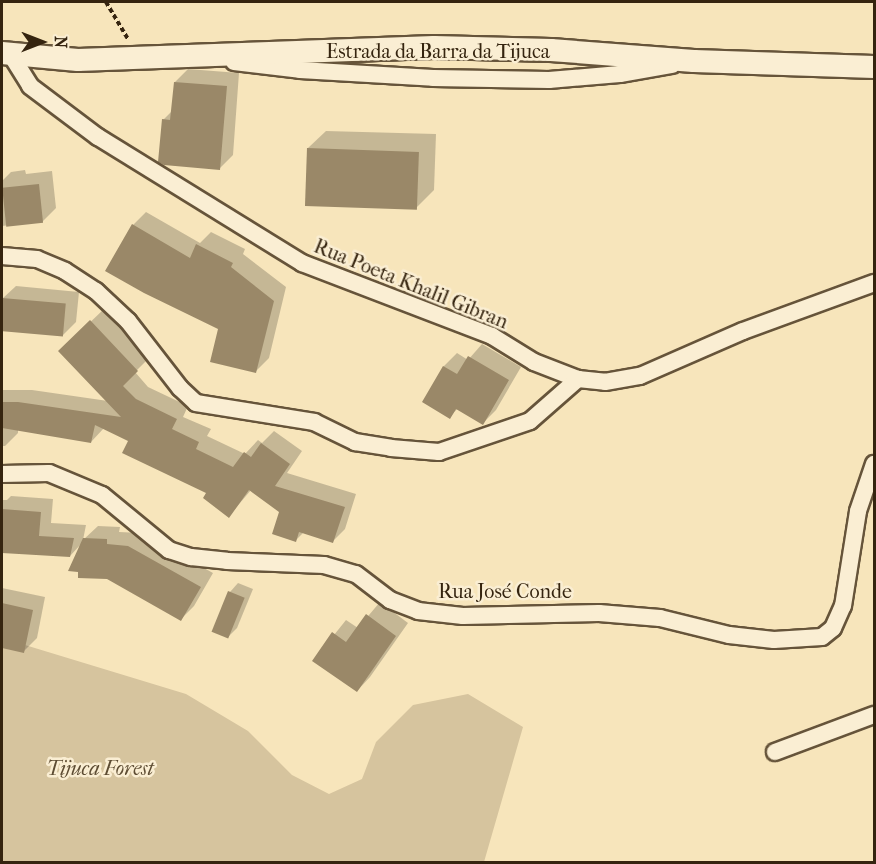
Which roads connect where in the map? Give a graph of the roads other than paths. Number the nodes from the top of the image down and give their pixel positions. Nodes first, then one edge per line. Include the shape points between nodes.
1 (6, 54) edge
2 (180, 55) junction
3 (694, 61) junction
4 (874, 67) edge
5 (2, 256) edge
6 (874, 283) edge
7 (578, 378) junction
8 (874, 464) edge
9 (2, 474) edge
10 (874, 715) edge
11 (775, 752) dead end

1 - 2 main road, Estrada da Barra da Tijuca via 78,60
1 - 7 street, Rua Poeta Khalil Gibran via 30,86 98,137 302,263 492,336 534,362
2 - 3 main road, Estrada da Barra da Tijuca via 434,47 550,50
2 - 3 street via 300,70 549,80 620,74
3 - 4 main road, Estrada da Barra da Tijuca
5 - 7 street via 37,259 96,291 128,321 196,403 314,422 356,442 440,452 530,421
6 - 7 street, Rua Poeta Khalil Gibran via 743,331 640,376 605,382
8 - 9 street, Rua José Conde via 858,511 843,606 833,628 822,637 774,640 660,618 599,613 463,616 418,611 390,600 356,574 324,566 227,561 169,550 102,495 49,473
10 - 11 street

